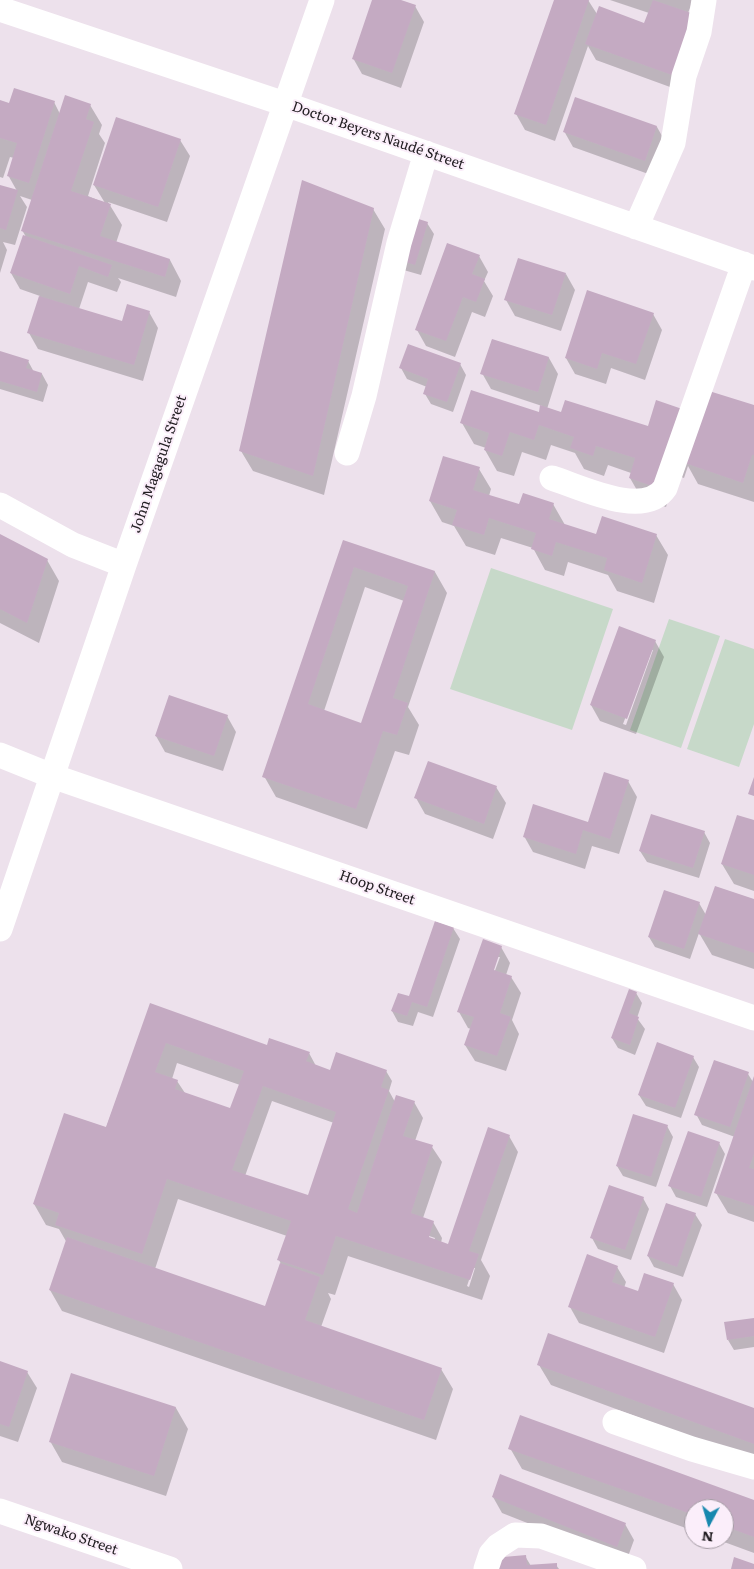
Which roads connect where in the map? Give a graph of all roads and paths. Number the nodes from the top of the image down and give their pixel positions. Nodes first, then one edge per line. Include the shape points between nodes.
1 (322, 0) edge
2 (704, 0) edge
3 (0, 9) edge
4 (286, 104) junction
5 (426, 153) junction
6 (636, 226) junction
7 (749, 266) edge
8 (347, 453) dead end
9 (552, 478) dead end
10 (0, 505) edge
11 (124, 565) junction
12 (0, 755) edge
13 (52, 776) junction
14 (0, 929) edge
15 (754, 1018) edge
16 (615, 1422) dead end
17 (754, 1467) edge
18 (0, 1511) edge
19 (170, 1569) edge
20 (486, 1569) edge
21 (634, 1569) edge

1 - 4 street, John Magagula Street
2 - 6 street via 699,32 684,76 673,143
3 - 4 street, Doctor Beyers Naudé Street
4 - 5 street, Doctor Beyers Naudé Street
4 - 11 street, John Magagula Street
5 - 6 street, Doctor Beyers Naudé Street
5 - 8 street via 399,243 364,396
6 - 7 street, Doctor Beyers Naudé Street
7 - 9 street via 661,494 648,501 617,500
10 - 11 street via 73,545
11 - 13 street, John Magagula Street
12 - 13 street, Hoop Street
13 - 14 street, John Magagula Street
13 - 15 street, Hoop Street
16 - 17 street
18 - 19 street, Ngwako Street
20 - 21 street via 491,1554 515,1535 541,1536

